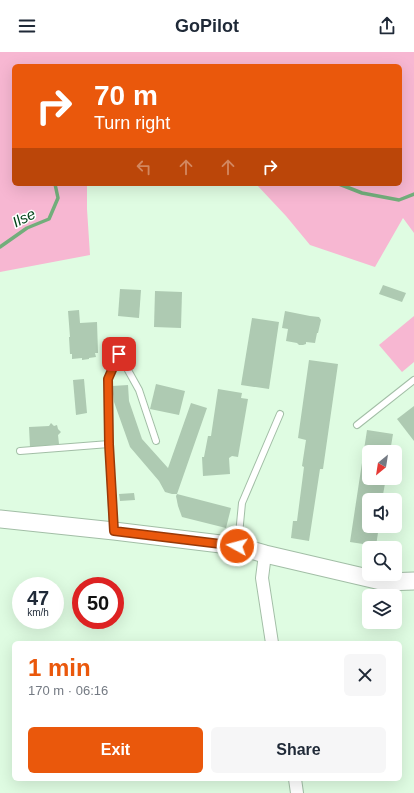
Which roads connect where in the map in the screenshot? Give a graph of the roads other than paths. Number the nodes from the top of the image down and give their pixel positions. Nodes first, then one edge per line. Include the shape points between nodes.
1 (414, 380) edge
2 (280, 414) dead end
3 (357, 425) dead end
4 (156, 441) dead end
5 (109, 444) junction
6 (20, 451) dead end
7 (0, 519) edge
8 (114, 531) junction
9 (237, 546) junction
10 (265, 554) junction
11 (414, 581) edge
12 (272, 641) edge
13 (295, 781) edge
14 (297, 793) edge

1 - 3 lane
2 - 9 lane via 242,503
4 - 5 lane via 139,390 119,354 108,379
5 - 6 lane
5 - 8 lane
7 - 8 main road
8 - 9 main road
9 - 10 main road
10 - 11 main road via 385,582
10 - 12 street via 262,578
13 - 14 street

